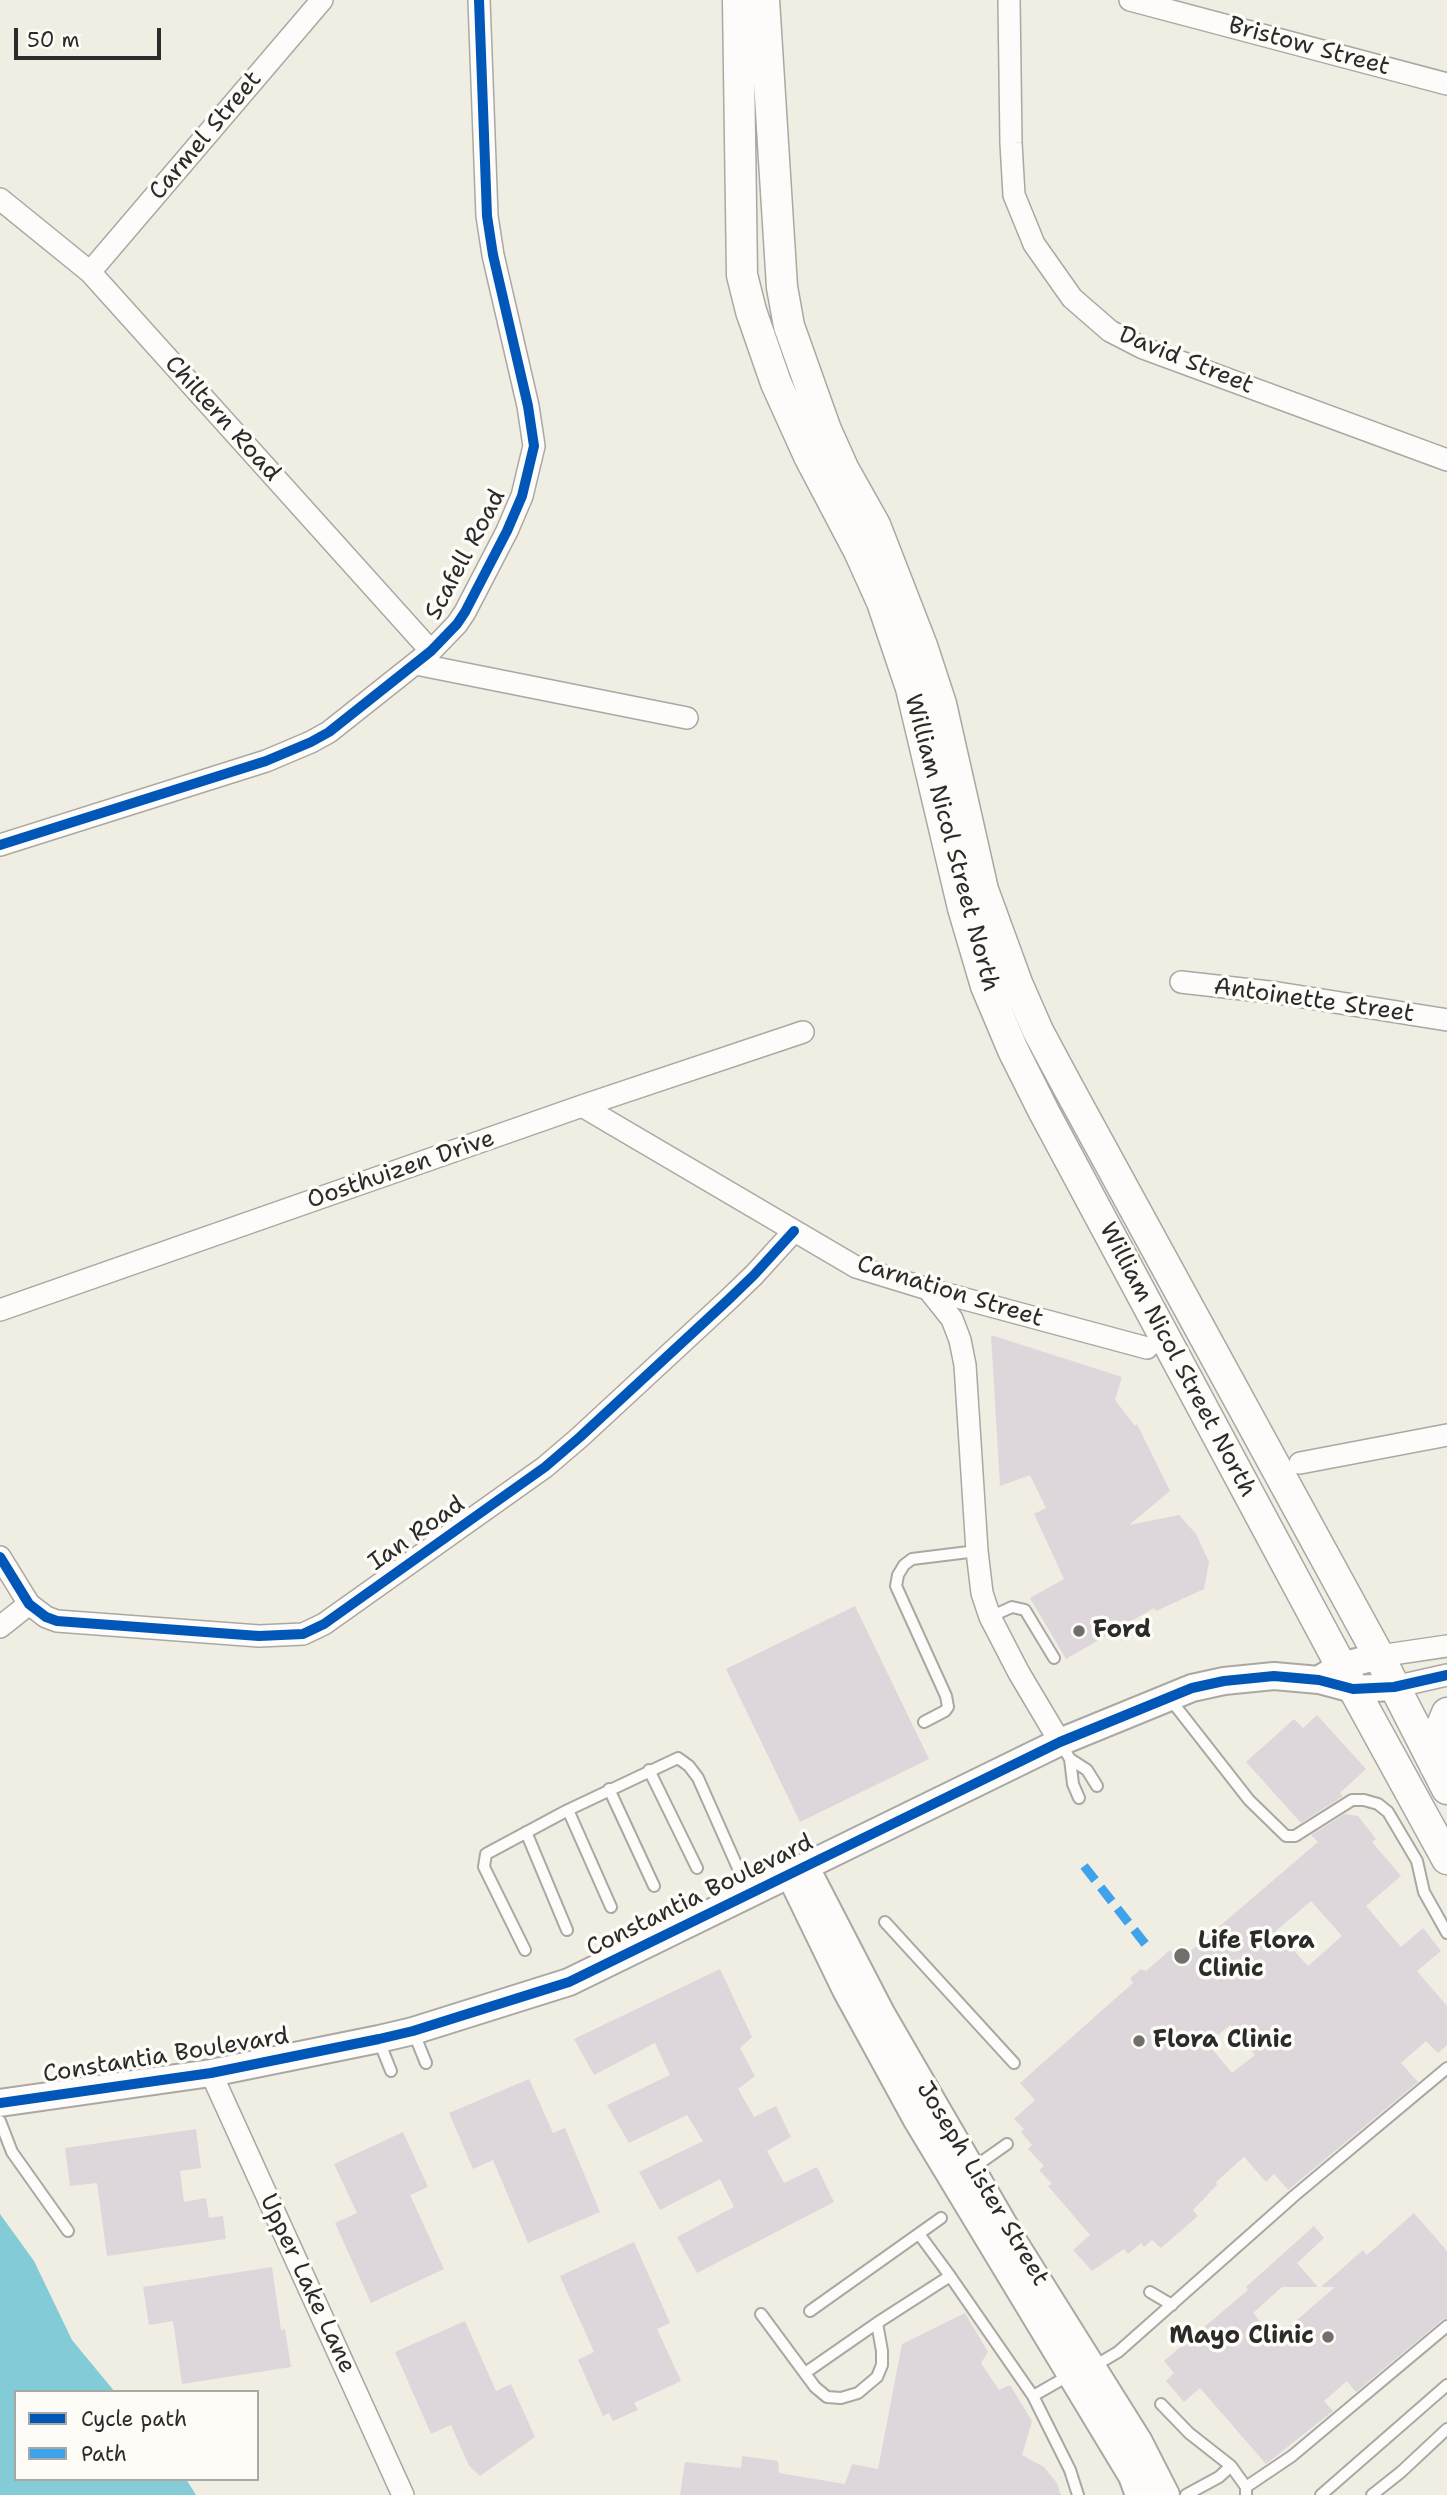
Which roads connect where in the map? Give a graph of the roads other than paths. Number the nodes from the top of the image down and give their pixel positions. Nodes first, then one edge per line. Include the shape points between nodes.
1 (322, 0) edge
2 (479, 0) edge
3 (738, 0) edge
4 (764, 0) edge
5 (1009, 0) edge
6 (1130, 0) edge
7 (1447, 84) edge
8 (0, 199) edge
9 (90, 272) junction
10 (1447, 460) edge
11 (424, 657) junction
12 (687, 718) dead end
13 (0, 845) edge
14 (1181, 982) dead end
15 (1447, 1020) edge
16 (803, 1032) dead end
17 (582, 1106) junction
18 (794, 1231) junction
19 (928, 1289) junction
20 (0, 1310) edge
21 (1147, 1348) dead end
22 (1447, 1435) edge
23 (1300, 1463) dead end
24 (977, 1552) junction
25 (0, 1557) edge
26 (29, 1604) junction
27 (990, 1617) junction
28 (0, 1627) edge
29 (1447, 1646) edge
30 (1379, 1656) junction
31 (1054, 1658) dead end
32 (1447, 1675) edge
33 (1338, 1678) junction
34 (1394, 1687) junction
35 (1168, 1696) junction
36 (1447, 1713) edge
37 (924, 1722) dead end
38 (1065, 1751) junction
39 (649, 1770) junction
40 (1441, 1778) edge
41 (1097, 1786) dead end
42 (609, 1789) junction
43 (1079, 1798) dead end
44 (568, 1810) junction
45 (526, 1832) junction
46 (1447, 1859) edge
47 (696, 1868) dead end
48 (799, 1872) junction
49 (654, 1886) dead end
50 (750, 1895) junction
51 (611, 1907) dead end
52 (885, 1922) dead end
53 (567, 1930) dead end
54 (1447, 1933) edge
55 (526, 1950) dead end
56 (413, 2031) junction
57 (379, 2039) junction
58 (426, 2063) dead end
59 (1014, 2063) dead end
60 (1447, 2068) edge
61 (391, 2071) dead end
62 (211, 2073) junction
63 (0, 2103) edge
64 (0, 2121) edge
65 (1007, 2144) dead end
66 (961, 2174) junction
67 (941, 2218) dead end
68 (68, 2231) dead end
69 (919, 2234) junction
70 (950, 2276) junction
71 (1150, 2292) dead end
72 (1171, 2305) junction
73 (810, 2311) dead end
74 (761, 2314) dead end
75 (877, 2323) junction
76 (1447, 2326) edge
77 (1083, 2372) junction
78 (805, 2374) junction
79 (1447, 2385) edge
80 (1033, 2396) junction
81 (1161, 2404) dead end
82 (1447, 2429) edge
83 (1231, 2466) junction
84 (1246, 2491) edge
85 (398, 2493) edge
86 (1079, 2495) edge
87 (1139, 2495) edge
88 (1166, 2495) edge
89 (1185, 2495) edge
90 (1321, 2495) edge
91 (1372, 2495) edge

1 - 9 street, Carmel Street
2 - 11 street, Scafell Road via 487,216 534,446 522,496 465,612
3 - 33 main road, William Nicol Street North via 742,275 751,311 781,395 882,602 911,688 986,986 1044,1112
4 - 30 main road, William Nicol Street North via 781,274 789,326 826,430 875,525 922,646 941,704 983,890 1017,983 1068,1087
5 - 10 street, David Street via 1014,195 1034,244 1072,298 1110,331 1143,348
6 - 7 street, Bristow Street
8 - 9 street, Chiltern Road
9 - 11 street, Chiltern Road
11 - 12 street
11 - 13 street, Scafell Road via 328,732 294,751
14 - 15 street, Antoinette Street
16 - 17 street, Oosthuizen Drive
17 - 18 street, Carnation Street
17 - 20 street, Oosthuizen Drive
18 - 19 street, Carnation Street via 856,1267
18 - 26 street, Ian Road via 728,1300 545,1467 324,1624 303,1634 259,1636 57,1621
19 - 21 street, Carnation Street
19 - 24 street via 952,1319 965,1365
22 - 23 street
24 - 27 street
24 - 37 lane via 912,1559 898,1575 896,1586 948,1707
25 - 26 street, Ian Road
26 - 28 street
27 - 31 lane via 1012,1607 1025,1610
27 - 38 street
29 - 30 street
30 - 33 street, Constantia Boulevard
30 - 34 main road, William Nicol Street North
32 - 34 street
33 - 34 street, Constantia Boulevard
33 - 35 street, Constantia Boulevard via 1274,1676 1224,1681
33 - 46 main road, William Nicol Street North
34 - 40 main road, William Nicol Street North
35 - 38 street, Constantia Boulevard
35 - 54 lane via 1249,1800 1286,1836 1295,1836 1352,1800 1378,1804 1388,1812 1417,1861 1424,1892
36 - 40 main road via 1437,1738
38 - 41 lane
38 - 43 lane
38 - 48 street, Constantia Boulevard
39 - 42 lane
39 - 47 lane
39 - 50 lane via 678,1758 689,1766
42 - 44 lane
42 - 49 lane
44 - 45 lane
44 - 51 lane
45 - 53 lane
45 - 55 lane via 486,1854 484,1867
48 - 50 street, Constantia Boulevard
48 - 66 street, Joseph Lister Street via 852,2001
50 - 56 street, Constantia Boulevard via 569,1982
52 - 59 lane
56 - 57 street, Constantia Boulevard
56 - 58 lane
57 - 61 lane
57 - 62 street, Constantia Boulevard
60 - 72 lane
62 - 63 street, Constantia Boulevard
62 - 85 street, Upper Lake Lane
64 - 68 lane via 12,2152
65 - 66 lane
66 - 77 street, Joseph Lister Street
67 - 69 lane
69 - 70 lane
69 - 73 lane
70 - 75 lane
70 - 80 lane
71 - 72 lane
72 - 77 lane via 1118,2352
74 - 78 lane
75 - 78 lane
75 - 78 lane via 882,2365 877,2377 858,2393 827,2397
76 - 84 lane
77 - 80 lane
77 - 87 street, Joseph Lister Street
77 - 88 street, Joseph Lister Street via 1139,2442
79 - 90 lane
80 - 86 lane
81 - 83 lane
82 - 91 lane
83 - 84 lane
83 - 89 lane

